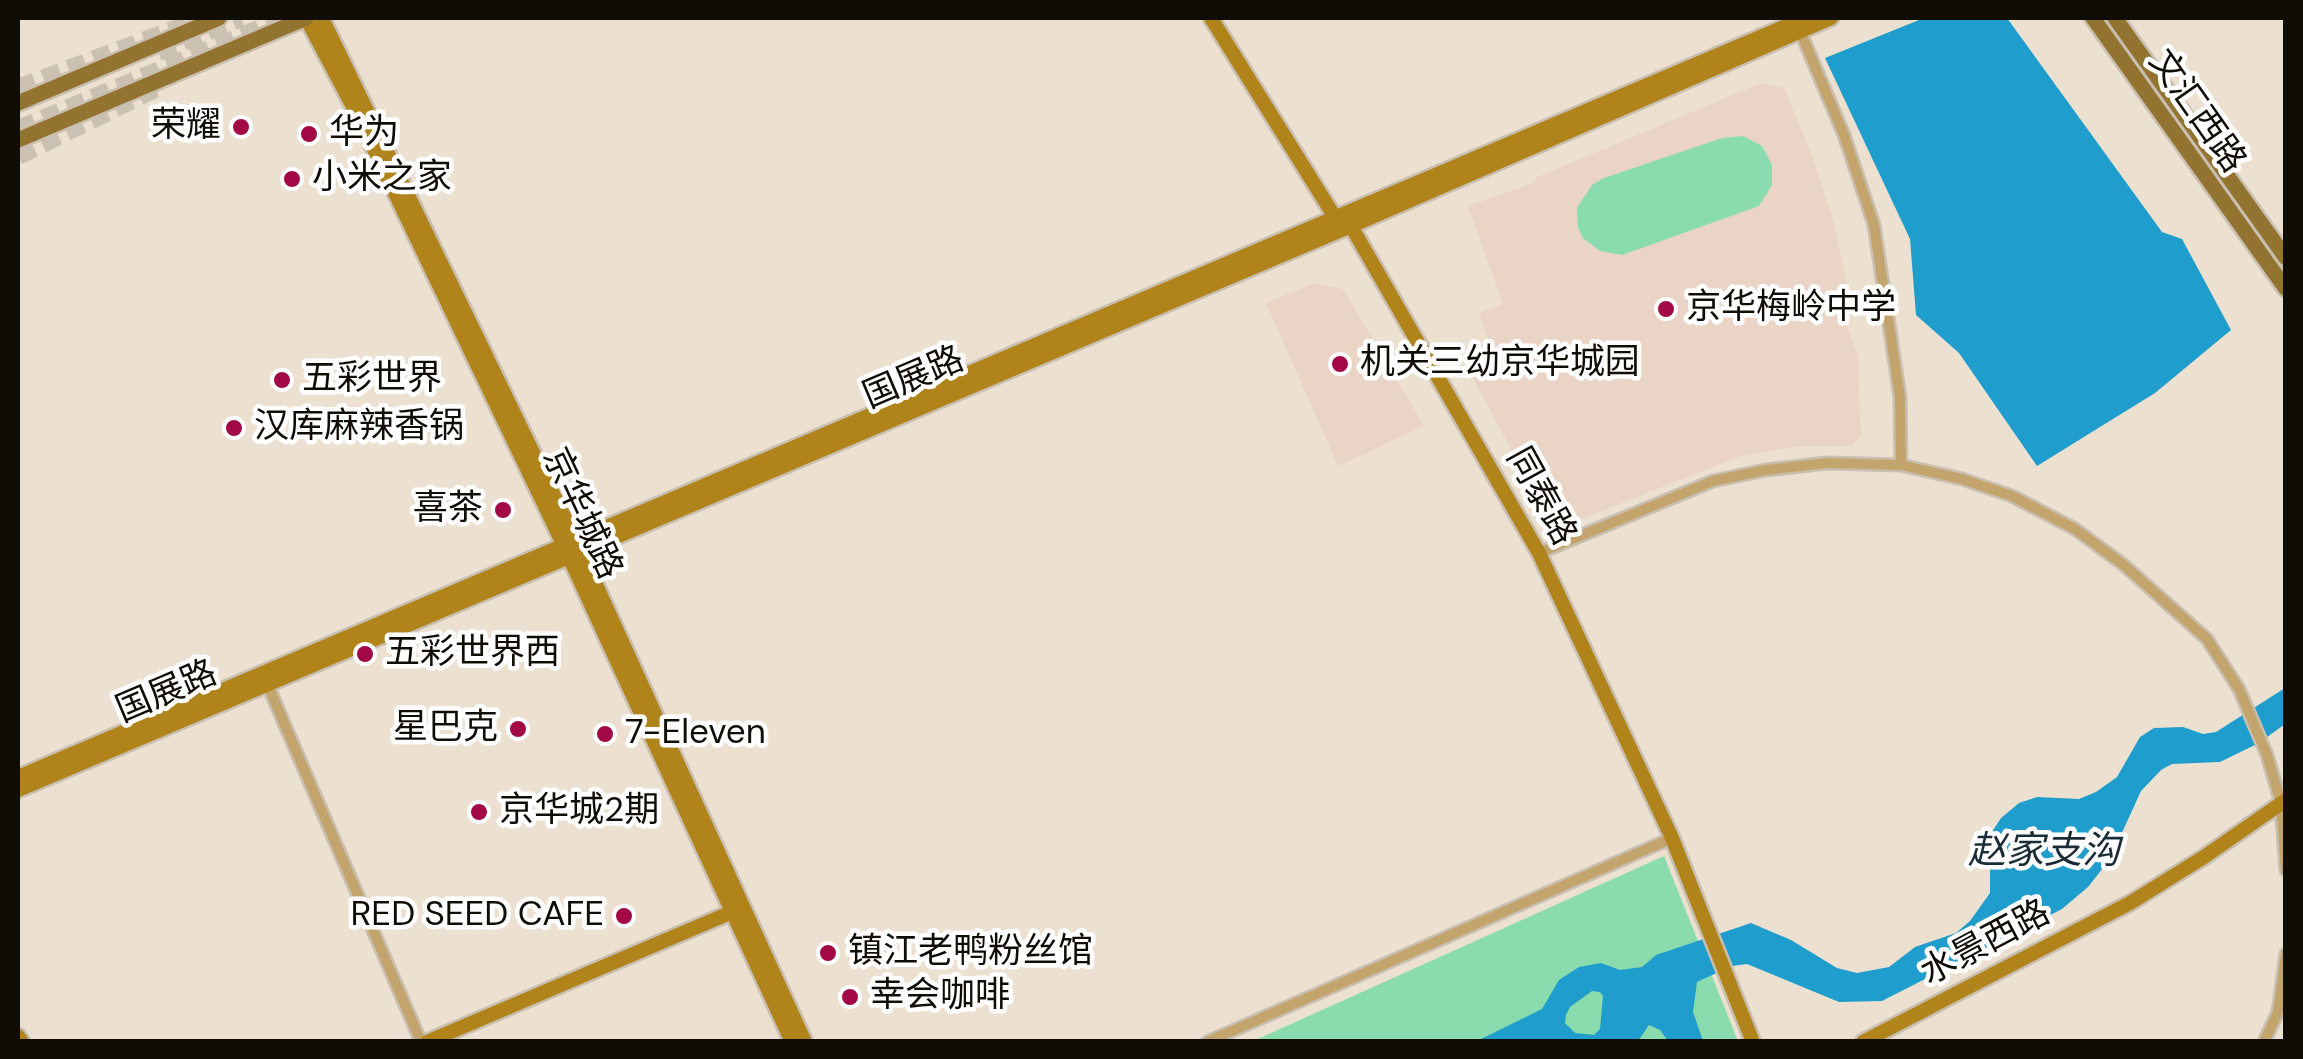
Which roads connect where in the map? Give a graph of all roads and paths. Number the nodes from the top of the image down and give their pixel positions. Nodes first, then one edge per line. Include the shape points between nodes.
1 (219, 18) edge
2 (306, 18) edge
3 (322, 18) edge
4 (1211, 18) edge
5 (1831, 18) edge
6 (2093, 18) edge
7 (2115, 18) edge
8 (1802, 24) edge
9 (18, 103) edge
10 (18, 140) edge
11 (1336, 219) junction
12 (1351, 226) junction
13 (2286, 258) edge
14 (2286, 290) edge
15 (1901, 466) junction
16 (572, 549) junction
17 (1539, 553) junction
18 (264, 676) junction
19 (18, 777) edge
20 (18, 790) edge
21 (2283, 801) edge
22 (1672, 838) junction
23 (2286, 870) edge
24 (739, 910) junction
25 (2286, 954) edge
26 (424, 1042) edge
27 (792, 1042) edge
28 (805, 1042) edge
29 (1207, 1042) edge
30 (1753, 1042) edge
31 (1863, 1042) edge
32 (2264, 1042) edge

1 - 9 main road
2 - 10 main road
2 - 16 street, 京华城路
3 - 16 street, 京华城路
4 - 11 street
5 - 8 street, 国展路
6 - 14 main road, 文汇西路
7 - 13 main road, 文汇西路
8 - 11 street, 国展路
8 - 12 street, 国展路
8 - 15 street via 1874,225 1900,396
11 - 12 street
11 - 16 street, 国展路
12 - 16 street, 国展路
12 - 17 street, 同泰路
15 - 17 street via 1826,463 1713,481
15 - 21 street via 2012,496 2125,566 2207,639 2239,689
16 - 18 street, 国展路
16 - 24 street, 京华城路
17 - 22 street, 同泰路
18 - 19 street, 国展路
18 - 20 street, 国展路
18 - 26 street
21 - 23 street
21 - 31 street, 水景西路 via 2130,903
22 - 29 street
22 - 30 street, 同泰路
24 - 26 street
24 - 27 street, 京华城路
24 - 28 street, 京华城路
25 - 32 street via 2278,1012

